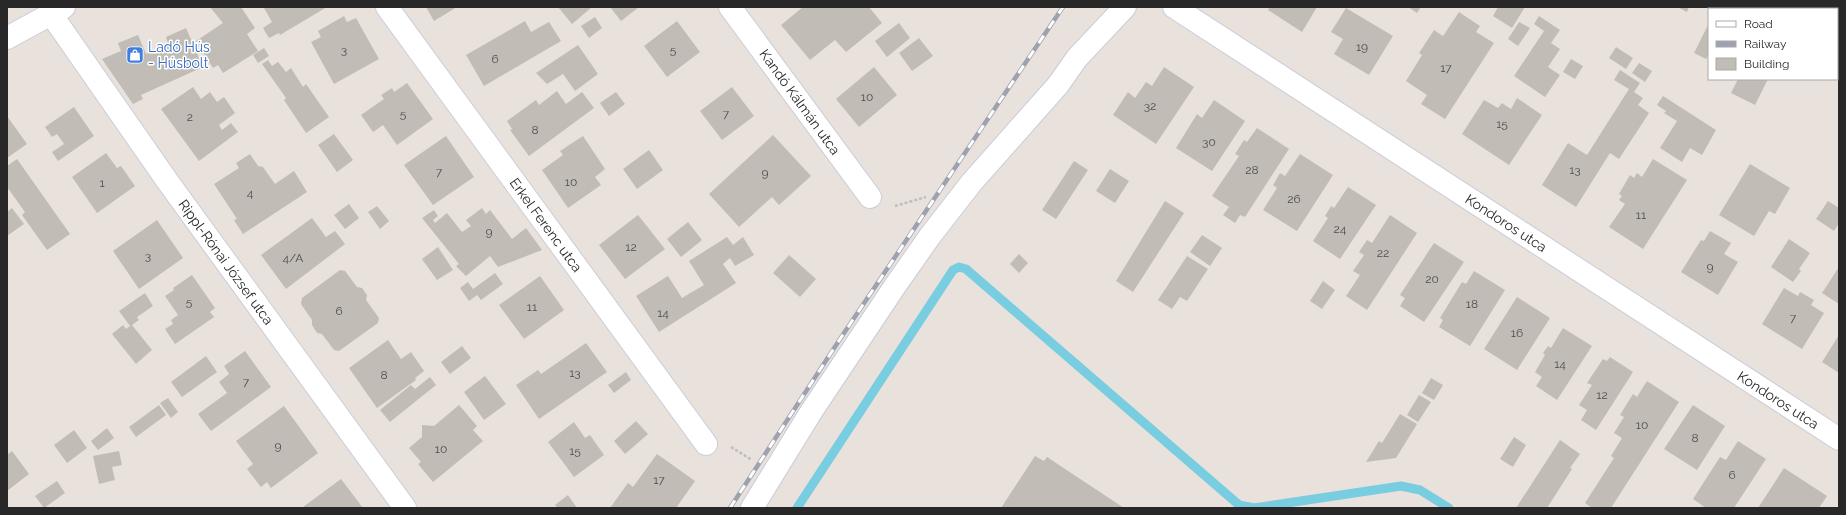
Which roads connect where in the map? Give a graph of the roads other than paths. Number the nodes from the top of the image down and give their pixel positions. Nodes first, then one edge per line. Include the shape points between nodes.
1 (386, 7) edge
2 (730, 7) edge
3 (1125, 7) edge
4 (1174, 7) edge
5 (57, 11) edge
6 (7, 38) edge
7 (870, 197) road end
8 (1839, 439) edge
9 (706, 444) dead end
10 (405, 508) edge
11 (752, 508) edge

1 - 9 street, Erkel Ferenc utca
2 - 7 street, Kandó Kálmán utca
3 - 11 street via 1077,58 1058,85 939,224 895,286
4 - 8 street, Kondoros utca
5 - 6 street
5 - 10 street, Rippl-Rónai József utca via 168,182

